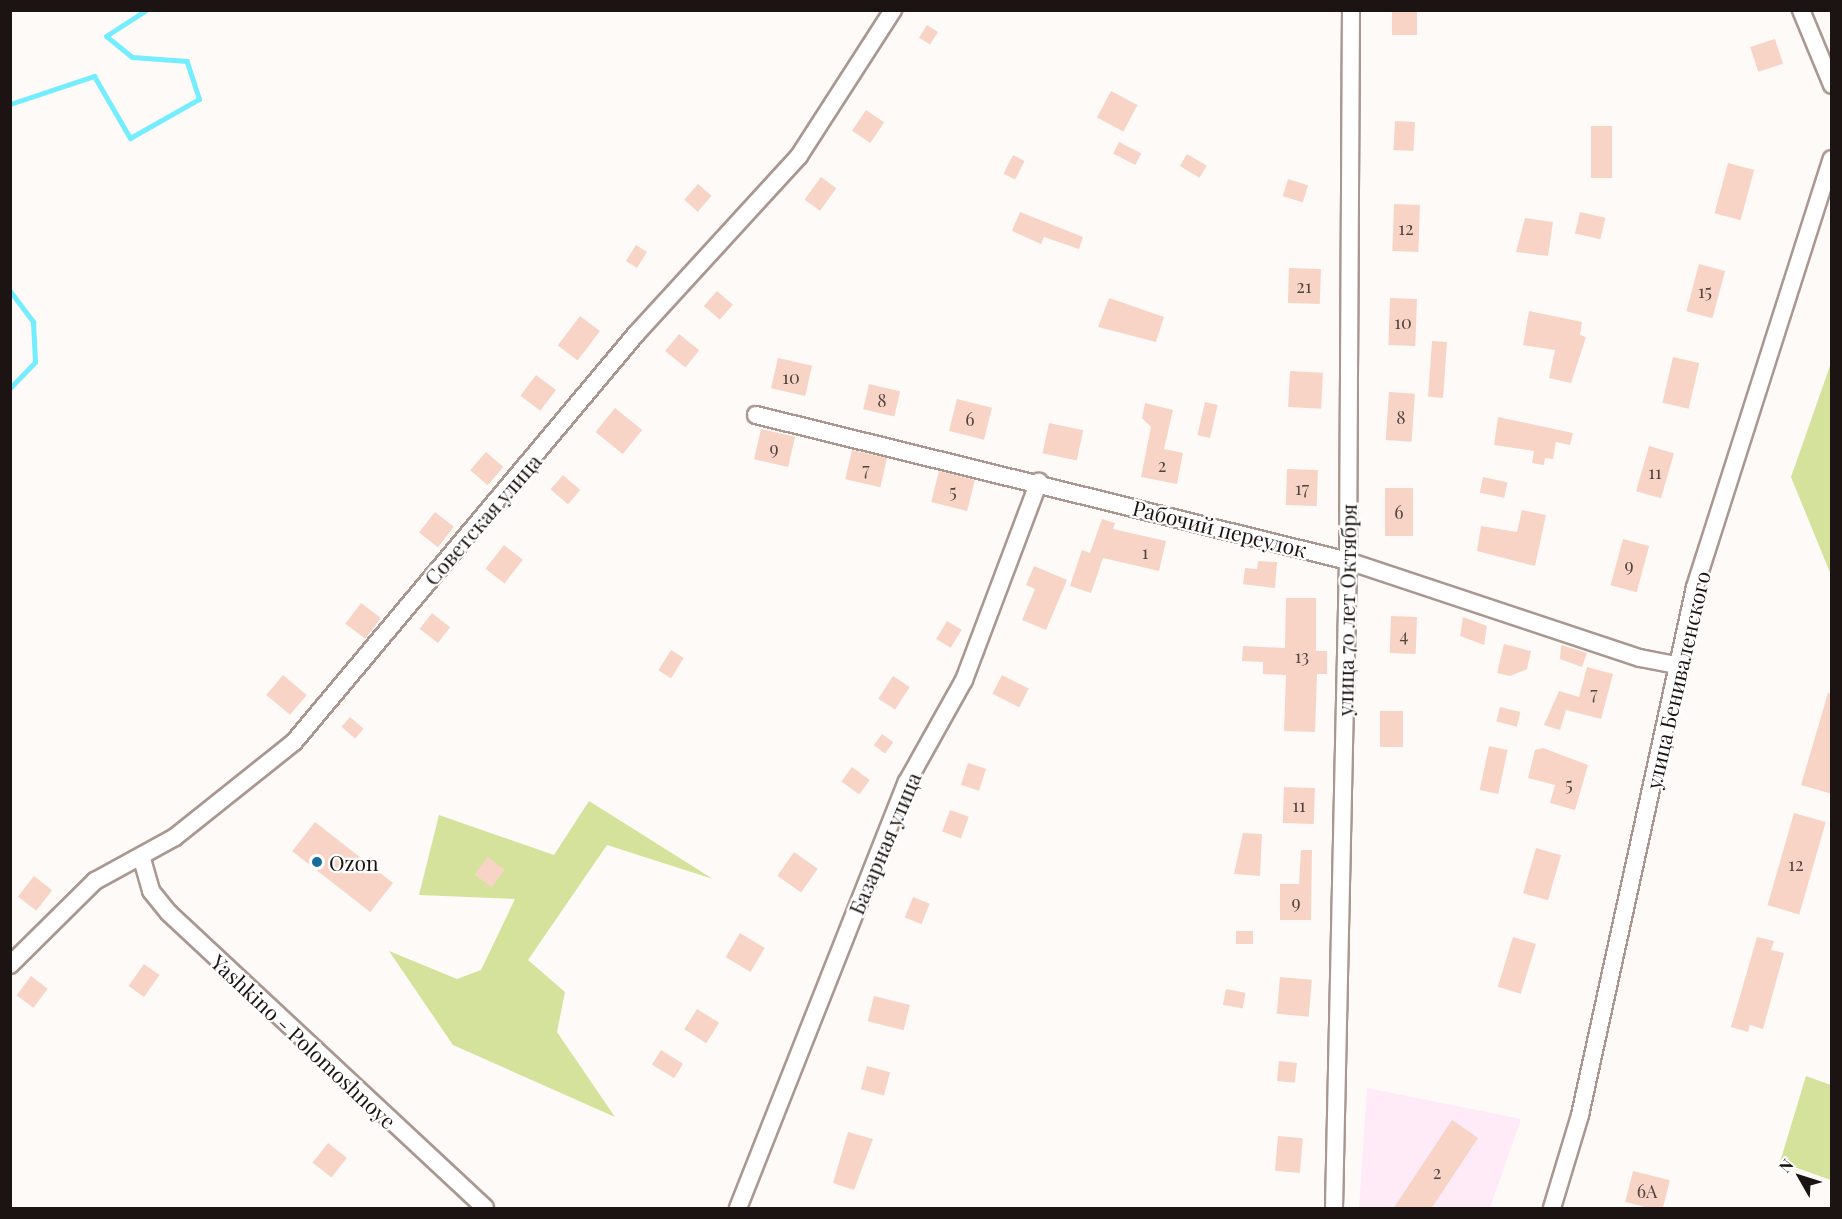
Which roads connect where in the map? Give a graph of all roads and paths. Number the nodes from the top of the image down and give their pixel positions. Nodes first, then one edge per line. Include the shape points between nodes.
1 (893, 10) edge
2 (1351, 10) edge
3 (1801, 10) edge
4 (1832, 86) edge
5 (1832, 159) edge
6 (756, 415) dead end
7 (1039, 482) junction
8 (1348, 561) junction
9 (1677, 665) junction
10 (142, 859) junction
11 (10, 965) edge
12 (485, 1209) edge
13 (738, 1209) edge
14 (1334, 1209) edge
15 (1552, 1209) edge

1 - 10 street, Советская улица via 799,156 636,334 294,742
2 - 8 street, улица 70 лет Октября
3 - 4 street
5 - 9 street, улица Бениваленского via 1695,587
6 - 7 street, Рабочий переулок
7 - 8 street, Рабочий переулок
7 - 13 street, Базарная улица via 964,680 907,783
8 - 9 street, Рабочий переулок via 1640,658
8 - 14 street, улица 70 лет Октября
9 - 15 street, улица Бениваленского via 1580,1115
10 - 11 street, Советская улица via 95,881
10 - 12 street, Yashkino - Polomoshnoye via 151,891 170,913

